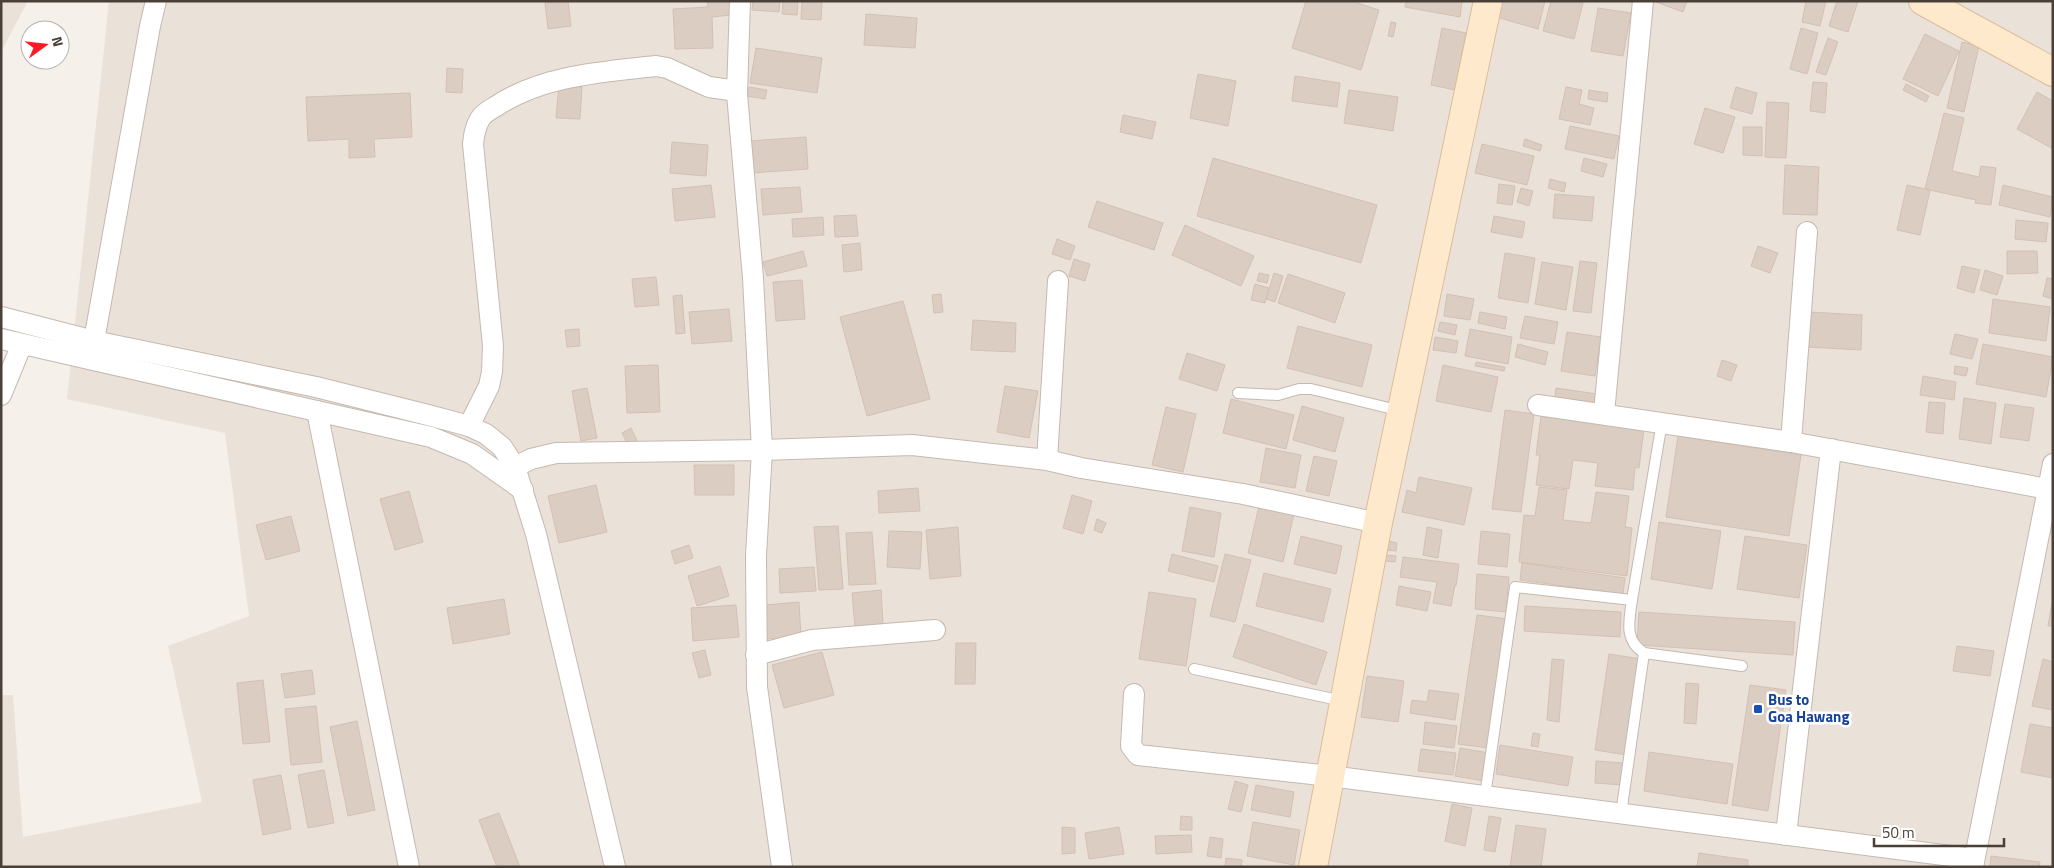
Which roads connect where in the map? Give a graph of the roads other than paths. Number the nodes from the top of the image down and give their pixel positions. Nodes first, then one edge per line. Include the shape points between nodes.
1 (156, 1) edge
2 (740, 1) edge
3 (1488, 1) edge
4 (1643, 1) edge
5 (1923, 1) edge
6 (2053, 72) edge
7 (737, 91) junction
8 (1806, 232) dead end
9 (1058, 281) dead end
10 (1, 317) edge
11 (1, 339) edge
12 (94, 341) junction
13 (22, 344) junction
14 (1238, 393) dead end
15 (1, 395) edge
16 (1538, 405) dead end
17 (317, 411) junction
18 (1402, 411) junction
19 (1604, 413) junction
20 (1662, 422) junction
21 (469, 426) junction
22 (1791, 442) junction
23 (1831, 449) junction
24 (762, 450) junction
25 (1047, 460) junction
26 (2053, 464) edge
27 (515, 467) junction
28 (2048, 488) junction
29 (523, 490) junction
30 (1378, 523) junction
31 (1632, 600) junction
32 (935, 630) dead end
33 (1644, 653) junction
34 (756, 655) junction
35 (1742, 666) dead end
36 (1194, 669) dead end
37 (1134, 694) dead end
38 (1344, 701) junction
39 (1330, 776) junction
40 (1485, 796) junction
41 (1620, 814) junction
42 (1786, 835) junction
43 (1974, 863) edge
44 (611, 866) edge
45 (409, 867) edge
46 (782, 867) edge
47 (1312, 867) edge

1 - 12 street
2 - 7 street
3 - 18 main road
4 - 19 street
5 - 6 main road
7 - 21 street via 709,87 656,66 552,81 502,102 481,117 472,144 493,346 492,372 489,386
7 - 24 street via 753,278
8 - 22 street
9 - 25 street
10 - 12 street
11 - 13 street
12 - 21 street via 316,387
13 - 15 street
13 - 17 street
14 - 18 lane via 1278,395 1311,389
16 - 19 street
17 - 29 street via 431,437 472,454
17 - 45 street
18 - 30 main road
19 - 20 street
20 - 22 street
20 - 31 lane
21 - 27 street via 498,443
22 - 23 street
23 - 28 street
23 - 42 street
24 - 25 street via 912,445
24 - 27 street via 556,453
24 - 34 street via 756,556
25 - 30 street via 1243,494
26 - 28 street
27 - 29 street
28 - 43 street
29 - 44 street via 561,634
30 - 38 main road
31 - 33 lane via 1630,637 1635,647
31 - 40 lane via 1515,587
32 - 34 street via 812,640
33 - 35 lane
33 - 41 lane
34 - 46 street via 757,687
36 - 38 lane
37 - 39 street via 1131,746 1138,755
38 - 39 main road
39 - 40 street
39 - 47 main road
40 - 41 street
41 - 42 street
42 - 43 street

